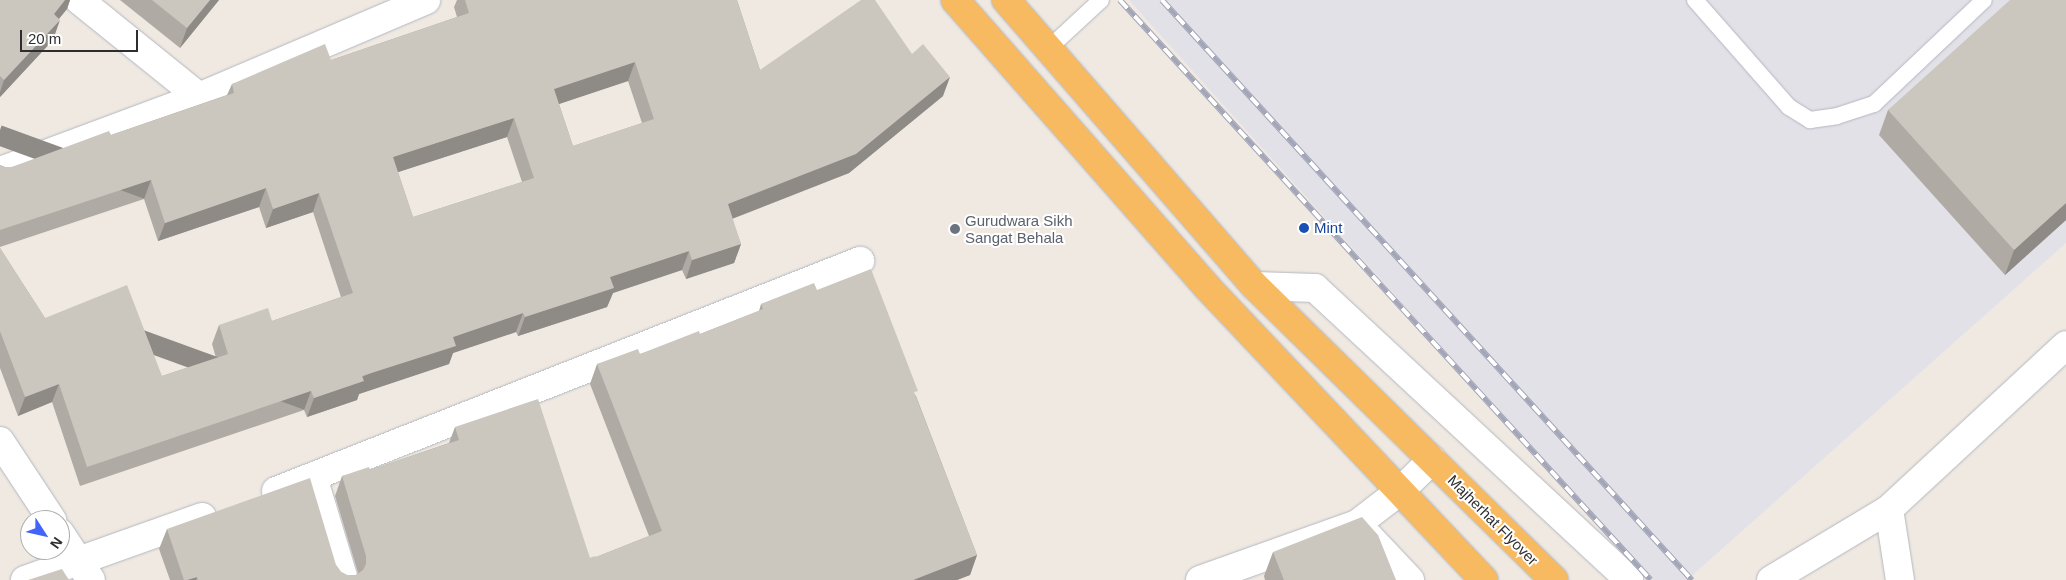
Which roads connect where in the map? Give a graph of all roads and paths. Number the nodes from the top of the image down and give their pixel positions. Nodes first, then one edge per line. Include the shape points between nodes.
1 (79, 0) edge
2 (426, 0) edge
3 (955, 0) edge
4 (1006, 0) edge
5 (1101, 0) edge
6 (1695, 0) edge
7 (1984, 0) edge
8 (1048, 49) junction
9 (199, 97) junction
10 (0, 171) edge
11 (860, 261) dead end
12 (1254, 286) junction
13 (2066, 345) edge
14 (0, 441) edge
15 (1432, 460) junction
16 (313, 477) junction
17 (1400, 491) junction
18 (257, 498) edge
19 (228, 508) edge
20 (1889, 509) junction
21 (45, 510) edge
22 (1357, 524) junction
23 (70, 548) edge
24 (84, 570) edge
25 (25, 580) edge
26 (344, 580) edge
27 (1200, 580) edge
28 (1410, 580) edge
29 (1484, 580) edge
30 (1554, 580) edge
31 (1629, 580) edge
32 (1771, 580) edge
33 (1900, 580) edge

1 - 9 street
2 - 9 street
3 - 17 highway via 1207,287
4 - 8 highway, Majherhat Flyover
5 - 8 lane
6 - 7 lane via 1789,107 1810,120 1837,116 1874,104
8 - 12 highway, Majherhat Flyover
9 - 10 street
11 - 16 street
12 - 15 highway, Majherhat Flyover
12 - 31 street via 1315,288
13 - 20 street
14 - 21 street
15 - 17 street
15 - 30 highway, Majherhat Flyover
16 - 18 street
16 - 26 street
17 - 22 street
17 - 29 highway
19 - 24 street
20 - 32 street
20 - 33 street
22 - 27 street
22 - 28 street
23 - 24 street
24 - 25 street

